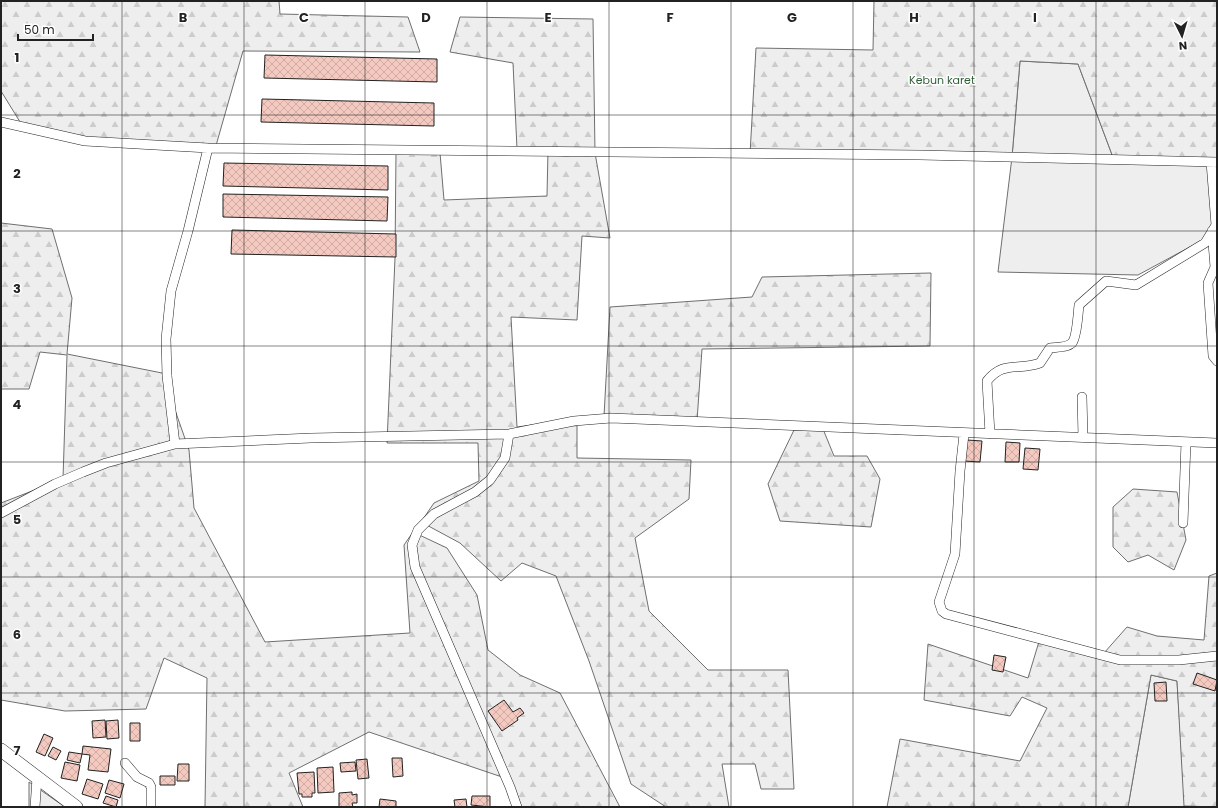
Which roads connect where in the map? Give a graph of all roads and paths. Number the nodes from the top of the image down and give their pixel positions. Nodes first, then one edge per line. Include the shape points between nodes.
1 (1, 122) edge
2 (208, 148) junction
3 (1214, 162) edge
4 (1212, 230) junction
5 (1217, 360) edge
6 (1082, 397) dead end
7 (509, 434) junction
8 (964, 434) junction
9 (990, 434) junction
10 (1083, 437) junction
11 (1186, 442) junction
12 (1217, 443) edge
13 (175, 444) junction
14 (1, 513) edge
15 (1183, 523) dead end
16 (1217, 656) edge
17 (1, 750) edge
18 (125, 763) dead end
19 (37, 778) junction
20 (35, 807) edge
21 (76, 807) edge
22 (152, 807) edge
23 (517, 807) edge

1 - 2 street via 85,140
2 - 3 street via 920,155
2 - 13 street via 171,291 166,339
3 - 4 street via 1216,225
4 - 5 street via 1215,267 1208,283 1213,356
4 - 9 street via 1205,243 1136,285 1106,281 1079,306 1072,344 1050,348 1040,363 995,372 987,381
6 - 10 street
7 - 8 street via 574,421 612,418
7 - 13 street
7 - 23 street via 505,458 490,480 475,492 434,514 418,530 412,545 415,567
8 - 9 street
8 - 16 street via 956,554 939,602 942,611 1120,660 1178,660
9 - 10 street
10 - 11 street
11 - 12 street
11 - 15 street
13 - 14 street via 83,472
17 - 19 street
18 - 22 street via 137,777 149,783
19 - 20 street
19 - 21 street

